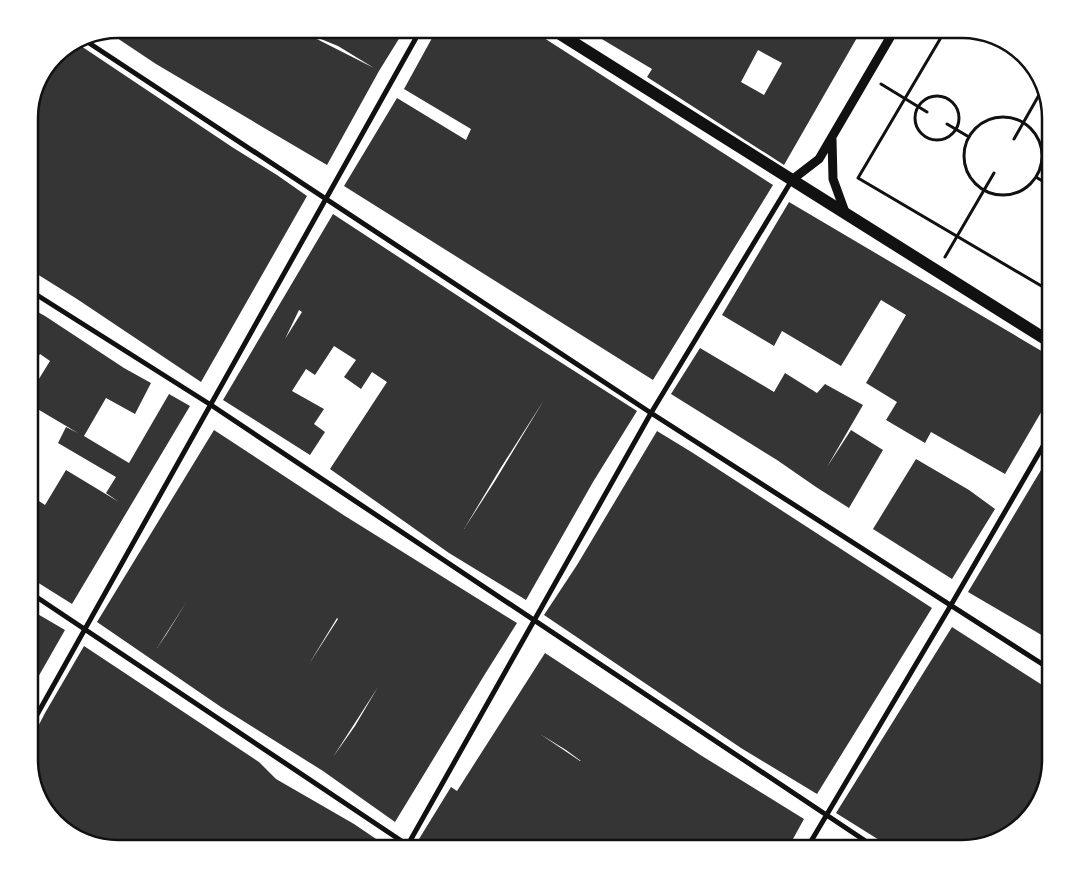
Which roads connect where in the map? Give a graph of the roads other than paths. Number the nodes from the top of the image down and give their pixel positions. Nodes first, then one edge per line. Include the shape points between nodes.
1 (416, 38) edge
2 (566, 38) edge
3 (890, 38) edge
4 (89, 43) edge
5 (832, 138) junction
6 (792, 179) junction
7 (327, 198) junction
8 (845, 212) junction
9 (38, 296) edge
10 (1035, 332) junction
11 (1042, 334) edge
12 (1042, 337) edge
13 (210, 405) junction
14 (650, 412) junction
15 (1042, 448) edge
16 (38, 598) edge
17 (951, 605) junction
18 (534, 620) junction
19 (85, 629) junction
20 (1042, 664) edge
21 (38, 713) edge
22 (826, 815) junction
23 (399, 840) edge
24 (413, 840) edge
25 (812, 840) edge
26 (864, 840) edge

1 - 7 street
2 - 6 main road
3 - 5 street
4 - 7 street
5 - 6 street via 819,159
5 - 8 street via 833,180
6 - 8 main road
6 - 14 street
7 - 13 street
7 - 14 street
8 - 10 main road
9 - 13 street
10 - 11 street
10 - 12 main road
13 - 18 street
13 - 19 street
14 - 17 street
14 - 18 street
15 - 17 street
16 - 19 street
17 - 20 street
17 - 22 street
18 - 22 street
18 - 24 street
19 - 21 street
19 - 23 street
22 - 25 street
22 - 26 street

